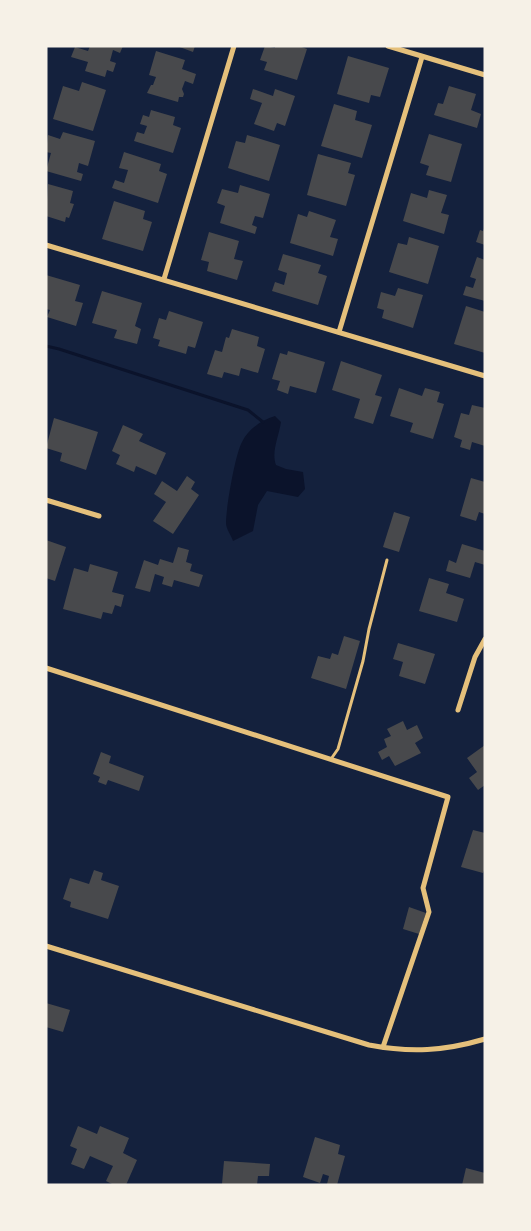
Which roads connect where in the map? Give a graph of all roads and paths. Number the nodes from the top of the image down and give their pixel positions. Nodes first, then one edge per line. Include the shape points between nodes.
1 (234, 46) edge
2 (388, 46) edge
3 (422, 56) junction
4 (485, 75) edge
5 (46, 245) edge
6 (164, 279) junction
7 (339, 332) junction
8 (485, 376) edge
9 (46, 500) edge
10 (100, 516) dead end
11 (387, 560) dead end
12 (485, 639) edge
13 (46, 668) edge
14 (458, 710) dead end
15 (331, 759) junction
16 (46, 946) edge
17 (485, 1039) edge
18 (383, 1047) junction

1 - 6 street
2 - 3 street
3 - 4 street
3 - 7 street
5 - 6 street
6 - 7 street
7 - 8 street
9 - 10 street
11 - 15 lane via 368,629 363,661 338,749
12 - 14 street via 475,657
13 - 15 street
15 - 18 street via 448,797 423,888 429,912
16 - 18 street via 347,1039
17 - 18 street via 460,1047 428,1051

